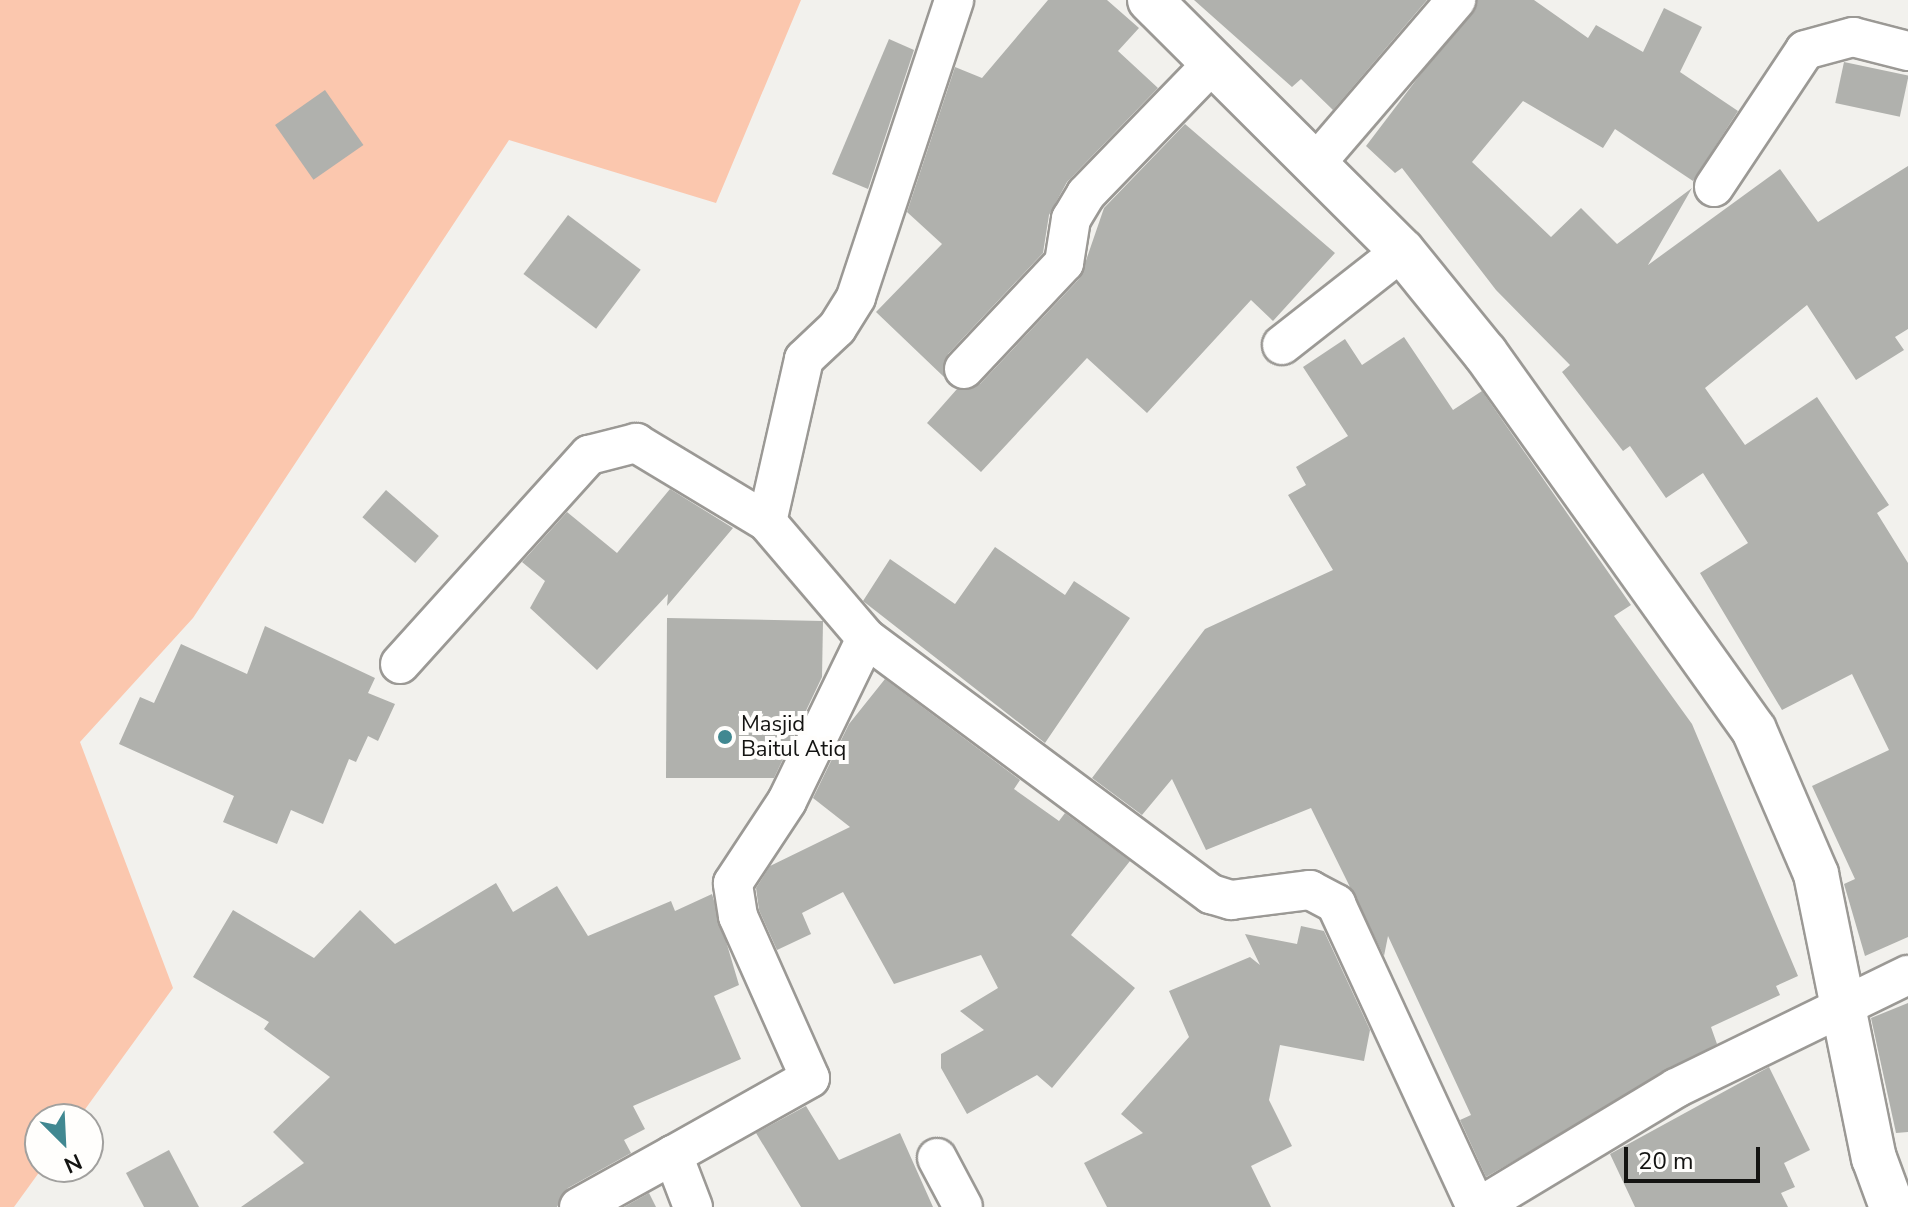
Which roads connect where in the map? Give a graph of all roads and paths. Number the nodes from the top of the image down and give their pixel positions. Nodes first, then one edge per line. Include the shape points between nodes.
1 (954, 0) edge
2 (1150, 0) edge
3 (1456, 0) edge
4 (1908, 51) edge
5 (1215, 61) junction
6 (1316, 163) junction
7 (1714, 187) dead end
8 (1402, 251) junction
9 (1282, 345) dead end
10 (964, 369) dead end
11 (767, 522) junction
12 (866, 638) junction
13 (400, 664) dead end
14 (1908, 975) edge
15 (1846, 1003) junction
16 (673, 1155) junction
17 (937, 1158) dead end
18 (579, 1207) edge
19 (693, 1207) edge
20 (963, 1207) edge
21 (1477, 1207) edge
22 (1892, 1207) edge

1 - 11 street via 856,297 837,328 804,359
2 - 5 street
3 - 6 street
4 - 7 street via 1853,37 1805,50
5 - 6 street
5 - 10 street via 1086,194 1071,219 1064,263
6 - 8 street
8 - 9 street
8 - 15 street via 1485,353 1754,730 1816,874
11 - 12 street
11 - 13 street via 636,443 613,445 589,455
12 - 16 street via 787,801 733,883 738,916 810,1078
12 - 21 street via 1211,894 1231,900 1310,890 1336,904
14 - 15 street
15 - 21 street via 1676,1088
15 - 22 street via 1874,1158
16 - 18 street
16 - 19 street
17 - 20 street

